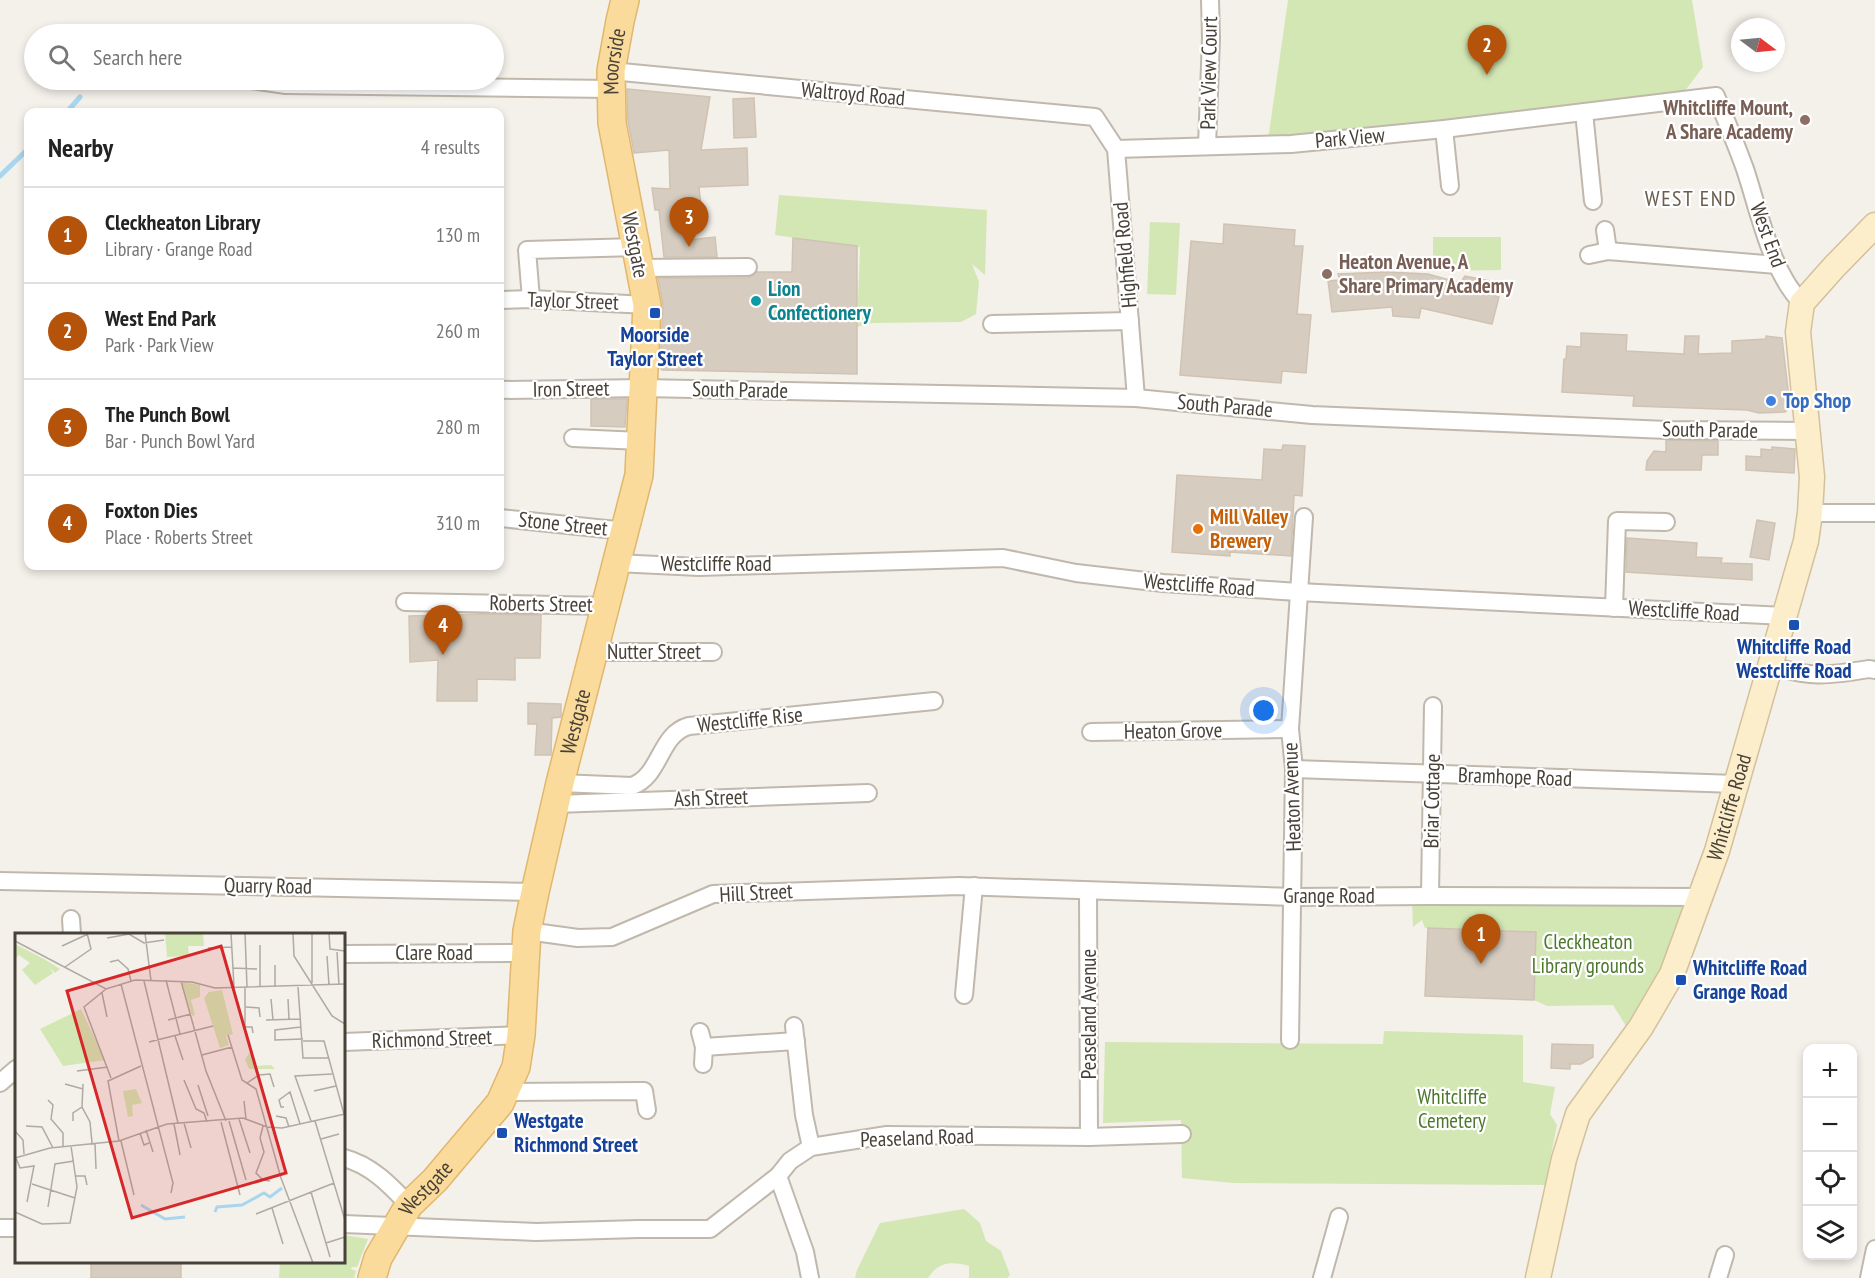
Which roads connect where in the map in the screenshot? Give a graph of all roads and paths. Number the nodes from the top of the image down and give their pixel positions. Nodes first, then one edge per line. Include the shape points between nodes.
1 (625, 0) edge
2 (1210, 0) edge
3 (611, 80) junction
4 (504, 82) edge
5 (1716, 96) joint
6 (1584, 112) junction
7 (1095, 117) joint
8 (612, 123) joint
9 (1444, 129) junction
10 (1207, 146) junction
11 (1116, 149) junction
12 (1450, 186) dead end
13 (1593, 201) dead end
14 (1875, 225) edge
15 (1605, 230) dead end
16 (1608, 251) junction
17 (1588, 255) dead end
18 (638, 257) junction
19 (1777, 265) junction
20 (748, 267) dead end
21 (531, 299) junction
22 (504, 300) edge
23 (1802, 303) junction
24 (647, 305) junction
25 (1130, 321) junction
26 (992, 324) dead end
27 (643, 388) junction
28 (504, 390) edge
29 (1136, 398) junction
30 (1807, 431) junction
31 (573, 438) dead end
32 (641, 441) junction
33 (1810, 513) junction
34 (1875, 513) edge
35 (504, 518) edge
36 (1304, 518) dead end
37 (1666, 522) dead end
38 (626, 531) junction
39 (616, 563) junction
40 (1298, 592) junction
41 (405, 602) dead end
42 (606, 606) junction
43 (1614, 608) junction
44 (1784, 616) junction
45 (594, 652) junction
46 (713, 652) dead end
47 (1769, 665) junction
48 (1875, 670) edge
49 (934, 702) dead end
50 (1433, 706) dead end
51 (1290, 729) junction
52 (1091, 732) dead end
53 (1294, 769) junction
54 (1433, 774) junction
55 (1736, 784) junction
56 (557, 793) junction
57 (868, 793) dead end
58 (0, 881) edge
59 (966, 886) junction
60 (535, 891) junction
61 (1088, 891) junction
62 (1430, 896) junction
63 (1294, 897) junction
64 (1700, 897) junction
65 (526, 942) junction
66 (345, 954) edge
67 (964, 995) dead end
68 (520, 1035) junction
69 (1290, 1040) dead end
70 (345, 1042) edge
71 (702, 1048) dead end
72 (15, 1070) edge
73 (0, 1083) edge
74 (505, 1092) junction
75 (647, 1110) dead end
76 (1182, 1134) dead end
77 (1089, 1137) junction
78 (811, 1147) junction
79 (345, 1158) edge
80 (778, 1176) junction
81 (402, 1216) junction
82 (1339, 1217) dead end
83 (345, 1224) edge
84 (1875, 1249) edge
85 (1725, 1255) dead end
86 (372, 1278) edge
87 (810, 1278) edge
88 (1322, 1278) edge
89 (1538, 1278) edge
90 (1718, 1278) edge
91 (1869, 1278) edge

1 - 3 main road, Moorside
2 - 10 street, Park View Court
3 - 4 street, Waltroyd Road
3 - 7 street, Waltroyd Road
3 - 8 main road, Moorside
5 - 6 street, Park View
5 - 19 street, West End
6 - 9 street, Park View
6 - 13 street
7 - 11 street, Highfield Road
8 - 18 main road, Westgate
9 - 10 street, Park View via 1291,144
9 - 12 street
10 - 11 street, Park View
11 - 25 street, Highfield Road
14 - 23 main road
15 - 16 street
16 - 17 street
16 - 19 street
18 - 20 street
18 - 21 street via 527,250
18 - 24 main road, Westgate
19 - 23 street, West End via 1791,292
21 - 22 street, Taylor Street
21 - 24 street, Taylor Street
23 - 30 main road, Whitcliffe Road via 1798,332
24 - 27 main road, Westgate
25 - 26 street
25 - 29 street, Highfield Road
27 - 28 street, Iron Street
27 - 29 street, South Parade
27 - 32 main road, Westgate
29 - 30 street, South Parade via 1312,415 1666,430
30 - 33 main road, Whitcliffe Road via 1812,477
31 - 32 street
32 - 38 main road, Westgate via 639,475
33 - 34 street
33 - 44 main road, Whitcliffe Road
35 - 38 street, Stone Street
36 - 40 street, Heaton Avenue
37 - 43 street via 1617,521
38 - 39 main road, Westgate
39 - 40 street, Westcliffe Road via 699,567 1003,558 1076,573
39 - 42 main road, Westgate
40 - 43 street, Westcliffe Road
40 - 51 street, Heaton Avenue
41 - 42 street, Roberts Street
42 - 45 main road, Westgate
43 - 44 street, Westcliffe Road
44 - 47 main road, Whitcliffe Road
45 - 46 street, Nutter Street
45 - 56 main road, Westgate
47 - 48 street via 1798,674
47 - 55 main road, Whitcliffe Road
49 - 56 street, Westcliffe Rise via 689,726 678,729 648,777 640,783
50 - 54 street, Briar Cottage
51 - 52 street, Heaton Grove
51 - 53 street, Heaton Avenue
53 - 54 street, Bramhope Road
53 - 63 street, Heaton Avenue
54 - 55 street, Bramhope Road
54 - 62 street, Briar Cottage
55 - 64 main road, Whitcliffe Road
56 - 57 street, Ash Street
56 - 60 main road, Westgate
58 - 60 street, Quarry Road
59 - 61 street, Grange Road
59 - 65 street, Hill Street via 713,894 612,937
59 - 67 street
60 - 65 main road, Westgate
61 - 63 street, Grange Road
61 - 77 street, Peaseland Avenue
62 - 63 street, Grange Road
62 - 64 street, Grange Road
63 - 69 street, Heaton Avenue
64 - 89 main road, Whitcliffe Road via 1672,974 1641,1027 1578,1114
65 - 66 street, Clare Road
65 - 68 main road, Westgate
68 - 70 street, Richmond Street
68 - 74 main road, Westgate via 516,1067
71 - 78 street via 795,1034
72 - 73 street
74 - 75 street via 644,1091
74 - 81 main road, Westgate via 486,1120
76 - 77 street, Peaseland Road
77 - 78 street, Peaseland Road via 887,1135
78 - 80 street, Peaseland Road via 790,1161
79 - 81 street via 357,1161 384,1179
80 - 81 street, Peaseland Road via 710,1229 536,1232
80 - 87 street via 805,1252
81 - 83 street, Peaseland Road
81 - 86 main road, Westgate via 378,1258
82 - 88 street
84 - 91 street
85 - 90 street

